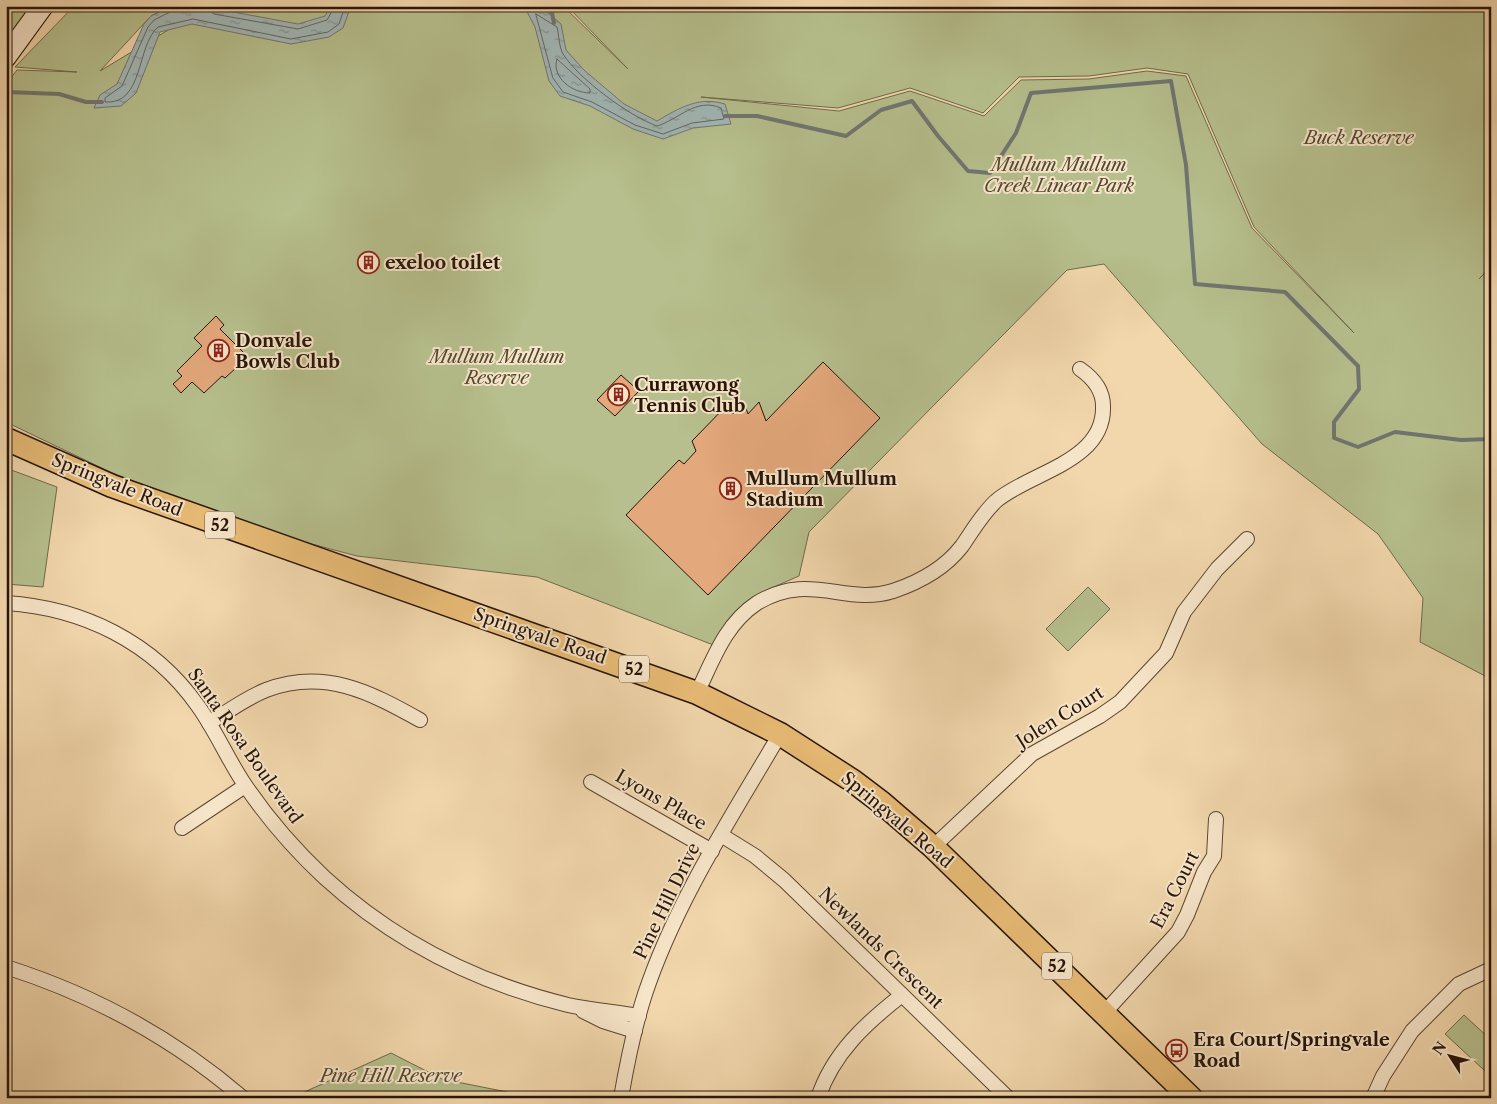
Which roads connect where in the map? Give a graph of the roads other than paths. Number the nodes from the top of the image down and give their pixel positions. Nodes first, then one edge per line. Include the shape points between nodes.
1 (43, 6) edge
2 (6, 57) edge
3 (1080, 369) dead end
4 (6, 439) edge
5 (1248, 539) dead end
6 (6, 603) edge
7 (698, 693) junction
8 (420, 720) dead end
9 (209, 723) junction
10 (780, 734) junction
11 (591, 782) dead end
12 (246, 786) junction
13 (1216, 819) dead end
14 (182, 828) dead end
15 (721, 835) junction
16 (933, 847) junction
17 (712, 851) junction
18 (6, 967) edge
19 (1491, 969) edge
20 (902, 995) junction
21 (571, 1005) junction
22 (1105, 1012) junction
23 (639, 1016) junction
24 (635, 1031) junction
25 (243, 1098) edge
26 (621, 1098) edge
27 (818, 1098) edge
28 (1008, 1098) edge
29 (1191, 1098) edge
30 (1372, 1098) edge

1 - 2 main road
3 - 7 street via 1097,385 1103,413 1097,433 1078,454 998,500 979,519 955,554 934,573 918,581 891,591 863,595 820,588 797,589 779,593 757,604 729,629
4 - 7 main road, Springvale Road / 52 via 130,492
5 - 16 street, Jolen Court via 1217,568 1184,612 1166,653 1120,702 1032,754
6 - 9 street, Santa Rosa Boulevard via 68,612 131,641 172,675
7 - 10 main road, Springvale Road / 52
8 - 9 street via 359,690 336,682 312,682 267,690
9 - 12 street, Santa Rosa Boulevard
10 - 15 street, Pine Hill Drive
10 - 16 main road, Springvale Road / 52 via 867,792
11 - 17 street, Lyons Place
12 - 14 street
12 - 21 street, Santa Rosa Boulevard via 273,824 307,861 380,922 419,947 464,969 518,990
13 - 22 street, Era Court via 1214,856 1182,924 1171,942
15 - 17 street, Pine Hill Drive
15 - 20 street, Newlands Crescent via 755,856 784,880
16 - 22 main road, Springvale Road / 52
17 - 23 street, Pine Hill Drive via 666,942
18 - 25 street via 66,988 134,1021 188,1054
19 - 30 street via 1459,984 1412,1031
20 - 27 street via 867,1023 844,1048 828,1073
20 - 28 street, Newlands Crescent
21 - 23 street, Santa Rosa Boulevard
21 - 24 street, Santa Rosa Boulevard via 603,1021
22 - 29 main road, Springvale Road / 52
23 - 24 street, Pine Hill Drive
24 - 26 street, Pine Hill Drive

